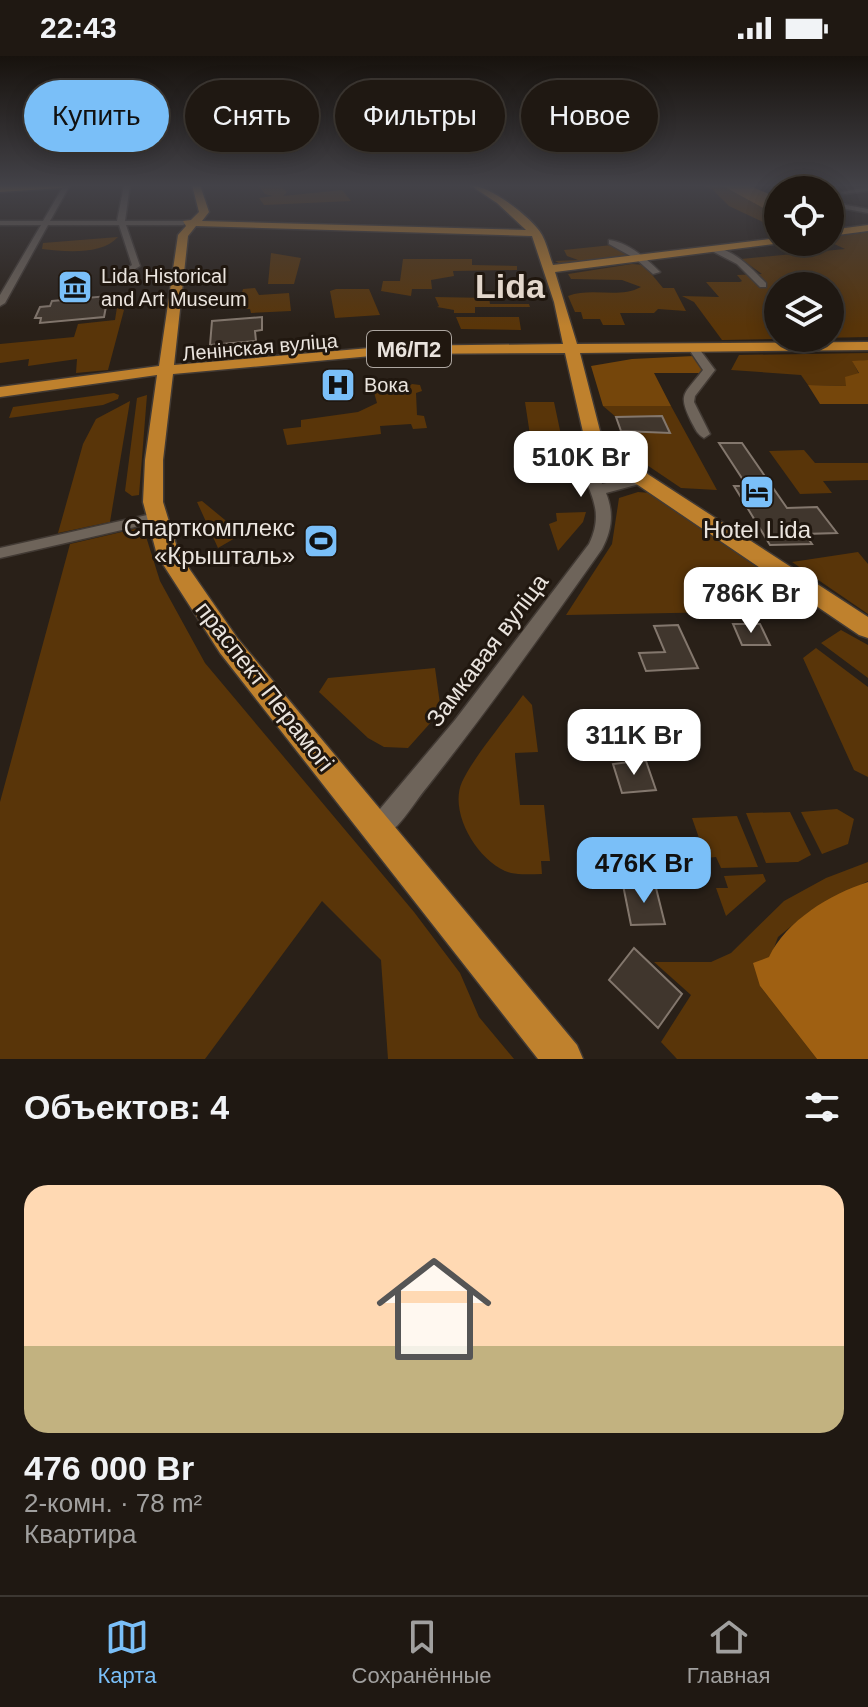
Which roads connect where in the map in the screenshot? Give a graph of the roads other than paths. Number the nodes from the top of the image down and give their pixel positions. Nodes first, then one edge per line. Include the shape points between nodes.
1 (40, 232) edge
2 (125, 232) edge
3 (181, 232) edge
4 (490, 232) edge
5 (536, 233) joint
6 (612, 242) dead end
7 (764, 243) edge
8 (715, 249) junction
9 (642, 259) junction
10 (130, 269) dead end
11 (550, 269) junction
12 (656, 272) dead end
13 (11, 284) junction
14 (0, 285) edge
15 (763, 285) dead end
16 (0, 303) edge
17 (868, 346) edge
18 (693, 348) junction
19 (572, 353) junction
20 (163, 374) junction
21 (0, 392) edge
22 (0, 401) edge
23 (592, 432) junction
24 (704, 434) dead end
25 (642, 479) junction
26 (596, 488) junction
27 (156, 518) junction
28 (0, 553) edge
29 (868, 629) edge
30 (377, 830) junction
31 (563, 1059) edge

1 - 13 street
2 - 10 street via 136,266
3 - 20 main road, праспект Перамогі
4 - 5 main road
5 - 11 main road
6 - 9 street
7 - 8 main road
8 - 9 main road
8 - 15 street via 740,262
9 - 11 main road
9 - 12 street
11 - 19 main road
13 - 14 street
13 - 16 street
17 - 18 main road, Ленінская вуліца
18 - 19 main road, Ленінская вуліца
18 - 24 street via 709,370 688,402
19 - 20 main road, Ленінская вуліца / М6/П2
19 - 23 main road
20 - 21 main road, Ленінская вуліца / М6/П2
20 - 22 main road, Ленінская вуліца / М6/П2
20 - 27 main road, праспект Перамогі via 154,460
23 - 25 main road
23 - 26 street, Замкавая вуліца via 588,453
25 - 26 street
25 - 29 main road
26 - 30 street, Замкавая вуліца via 605,502 596,545 505,674
27 - 28 street
27 - 30 main road, праспект Перамогі via 173,564 229,646
30 - 31 main road, праспект Перамогі

